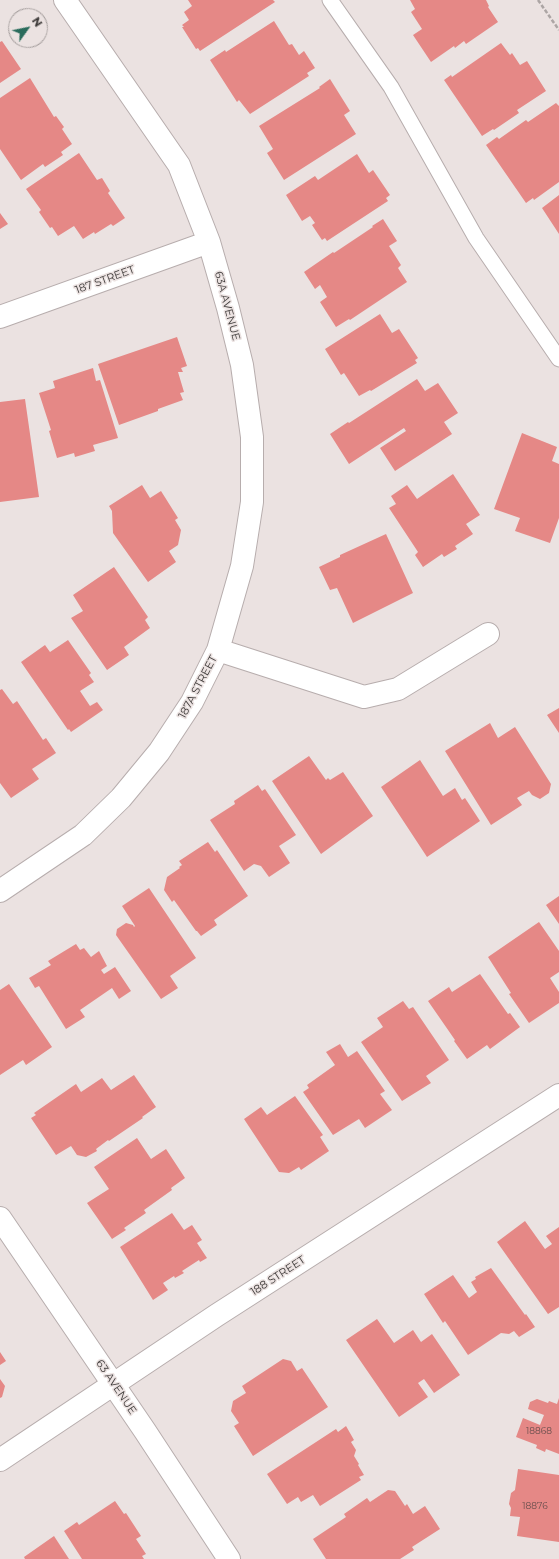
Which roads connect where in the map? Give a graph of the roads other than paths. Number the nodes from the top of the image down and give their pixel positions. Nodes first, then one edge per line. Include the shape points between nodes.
1 (65, 0) edge
2 (330, 0) edge
3 (209, 242) junction
4 (0, 317) edge
5 (559, 359) edge
6 (488, 634) dead end
7 (218, 650) junction
8 (0, 891) edge
9 (559, 1095) edge
10 (0, 1218) edge
11 (114, 1384) junction
12 (0, 1460) edge
13 (228, 1559) edge

1 - 3 street, 63A AVENUE via 179,165
2 - 5 lane via 391,87 476,238
3 - 4 street, 187 STREET
3 - 7 street, 63A AVENUE via 242,366 252,437 252,502 242,566
6 - 7 street, 187A STREET via 398,689 364,697
7 - 8 street, 187A STREET via 192,702 159,752 121,798 83,835
9 - 11 street, 188 STREET
10 - 11 street, 63 AVENUE
11 - 12 street, 188 STREET
11 - 13 street, 63 AVENUE

